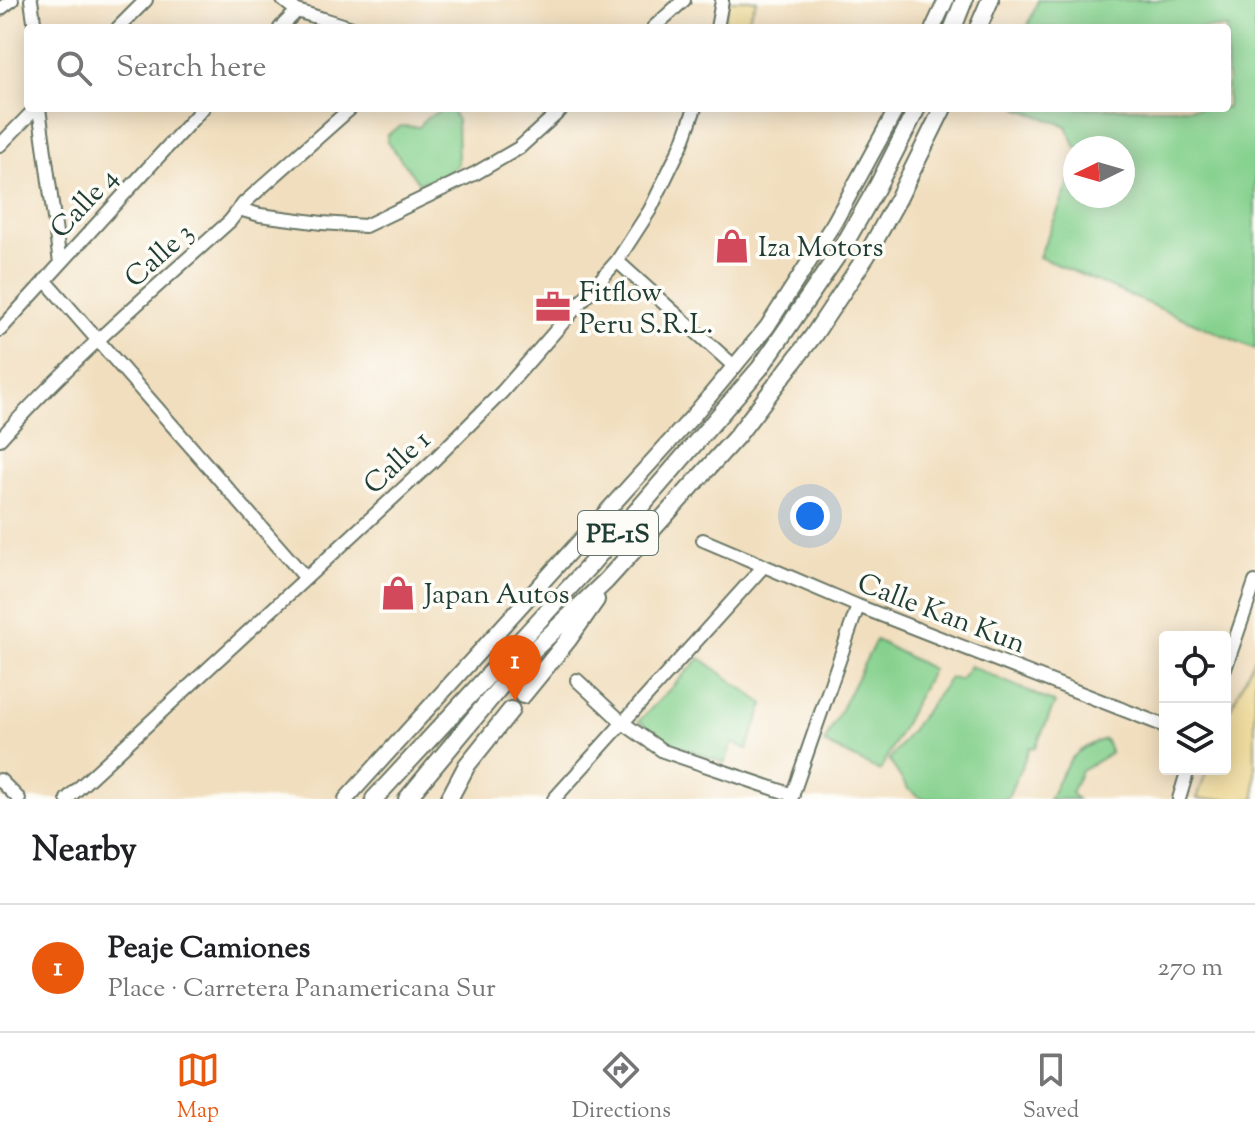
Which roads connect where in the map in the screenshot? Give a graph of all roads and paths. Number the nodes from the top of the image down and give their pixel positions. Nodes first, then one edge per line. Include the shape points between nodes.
1 (12, 0) edge
2 (31, 0) edge
3 (146, 0) edge
4 (283, 0) edge
5 (684, 0) edge
6 (946, 0) edge
7 (964, 0) edge
8 (990, 0) edge
9 (722, 1) edge
10 (0, 9) edge
11 (297, 11) junction
12 (34, 24) edge
13 (122, 24) edge
14 (284, 24) edge
15 (339, 24) edge
16 (657, 24) edge
17 (718, 24) edge
18 (935, 24) edge
19 (955, 24) edge
20 (980, 24) edge
21 (34, 112) edge
22 (39, 112) edge
23 (199, 112) edge
24 (347, 112) edge
25 (559, 112) edge
26 (694, 112) edge
27 (895, 112) edge
28 (915, 112) edge
29 (941, 112) edge
30 (0, 145) edge
31 (239, 209) junction
32 (617, 261) junction
33 (60, 263) junction
34 (45, 280) junction
35 (0, 330) edge
36 (98, 340) junction
37 (735, 367) junction
38 (0, 439) edge
39 (703, 540) dead end
40 (763, 567) junction
41 (305, 577) junction
42 (606, 581) junction
43 (1255, 582) edge
44 (858, 606) junction
45 (1231, 652) edge
46 (577, 680) dead end
47 (523, 695) dead end
48 (511, 710) dead end
49 (623, 723) junction
50 (1159, 724) edge
51 (1186, 775) edge
52 (0, 780) edge
53 (792, 797) edge
54 (19, 799) edge
55 (67, 799) edge
56 (346, 799) edge
57 (374, 799) edge
58 (407, 799) edge
59 (449, 799) edge
60 (554, 799) edge
61 (1179, 799) edge

1 - 10 street
2 - 12 street
3 - 13 street
4 - 11 street
5 - 16 street
6 - 18 main road
7 - 19 highway
8 - 20 highway
9 - 17 street
11 - 14 street
11 - 15 street
21 - 30 street
22 - 33 street
23 - 33 street, Calle 4
24 - 31 street, Calle 3
25 - 31 street via 519,148 365,226
26 - 32 street, Calle 1 via 650,210
27 - 37 main road via 834,223
28 - 57 highway, PE-1S via 841,250 760,368 591,564
29 - 42 highway, PE-1S via 867,255 813,336 737,436
31 - 36 street, Calle 3
32 - 37 street
32 - 41 street, Calle 1 via 502,392
33 - 34 street, Calle 4
34 - 35 street, Calle 4
34 - 36 street
36 - 38 street, Calle 3
36 - 41 street
37 - 56 main road
39 - 40 street, Calle Kan Kun
40 - 44 street, Calle Kan Kun
40 - 49 street
41 - 55 street, Calle 1
42 - 47 highway, PE-1S via 568,640
42 - 58 highway, PE-1S via 520,663
43 - 45 street
44 - 50 street, Calle Kan Kun
44 - 53 street
46 - 49 street
48 - 59 highway via 467,765
49 - 53 street via 670,754
49 - 60 street
51 - 61 street
52 - 54 street

